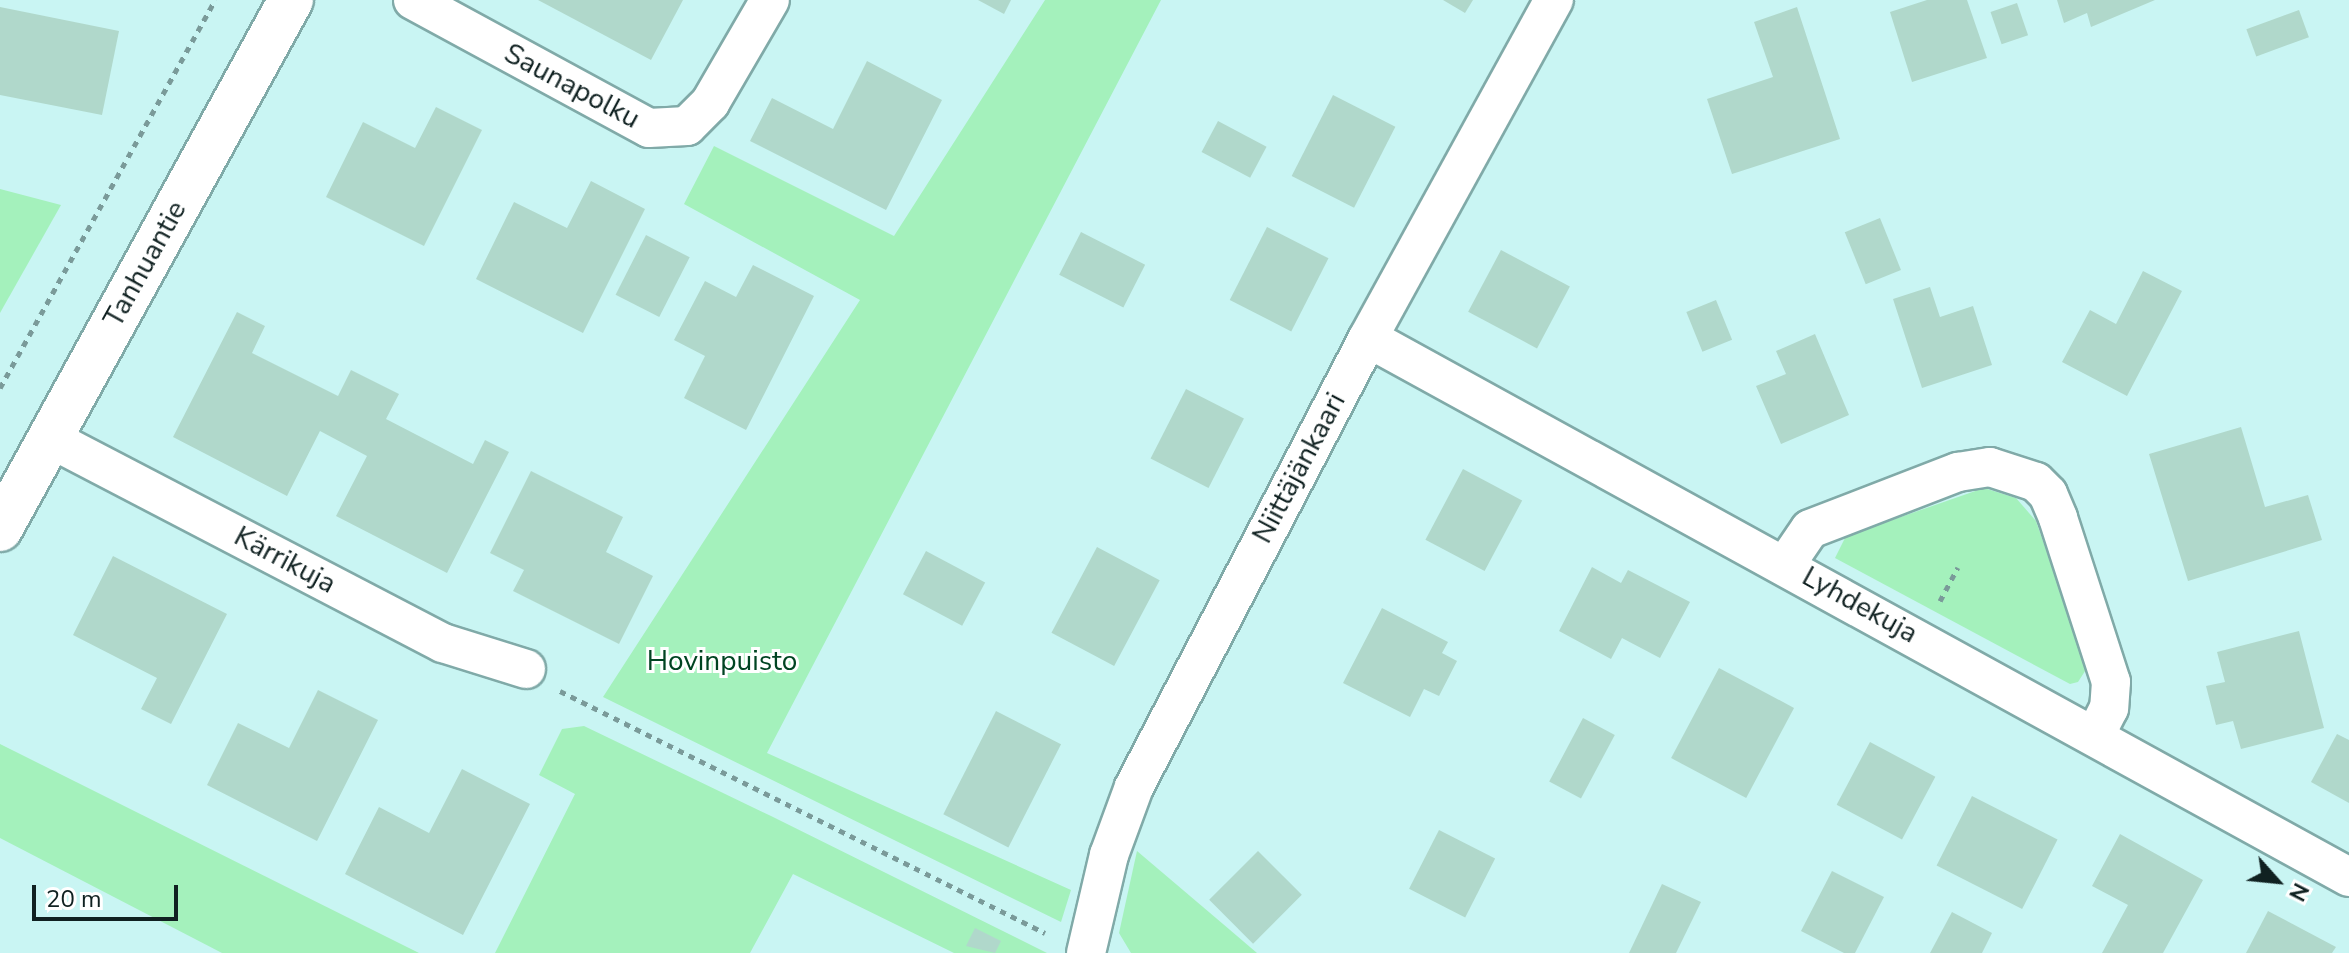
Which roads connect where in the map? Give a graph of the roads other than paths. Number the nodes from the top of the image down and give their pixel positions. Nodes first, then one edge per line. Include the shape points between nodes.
1 (291, 0) edge
2 (413, 0) edge
3 (770, 0) edge
4 (1554, 0) edge
5 (1368, 338) junction
6 (49, 438) junction
7 (0, 529) edge
8 (1786, 564) junction
9 (526, 669) road end
10 (2095, 735) junction
11 (2349, 877) edge
12 (1086, 952) edge

1 - 6 street, Tanhuantie
2 - 3 street, Saunapolku via 649,128 687,126 710,103
4 - 5 street, Niittäjänkaari
5 - 8 street, Lyhdekuja
5 - 12 street, Niittäjänkaari via 1134,787 1109,855
6 - 7 street, Tanhuantie
6 - 9 street, Kärrikuja via 443,643
8 - 10 street, Lyhdekuja
8 - 10 street via 1810,529 1958,472 1990,467 2036,482 2058,518 2111,682 2109,708
10 - 11 street, Lyhdekuja

